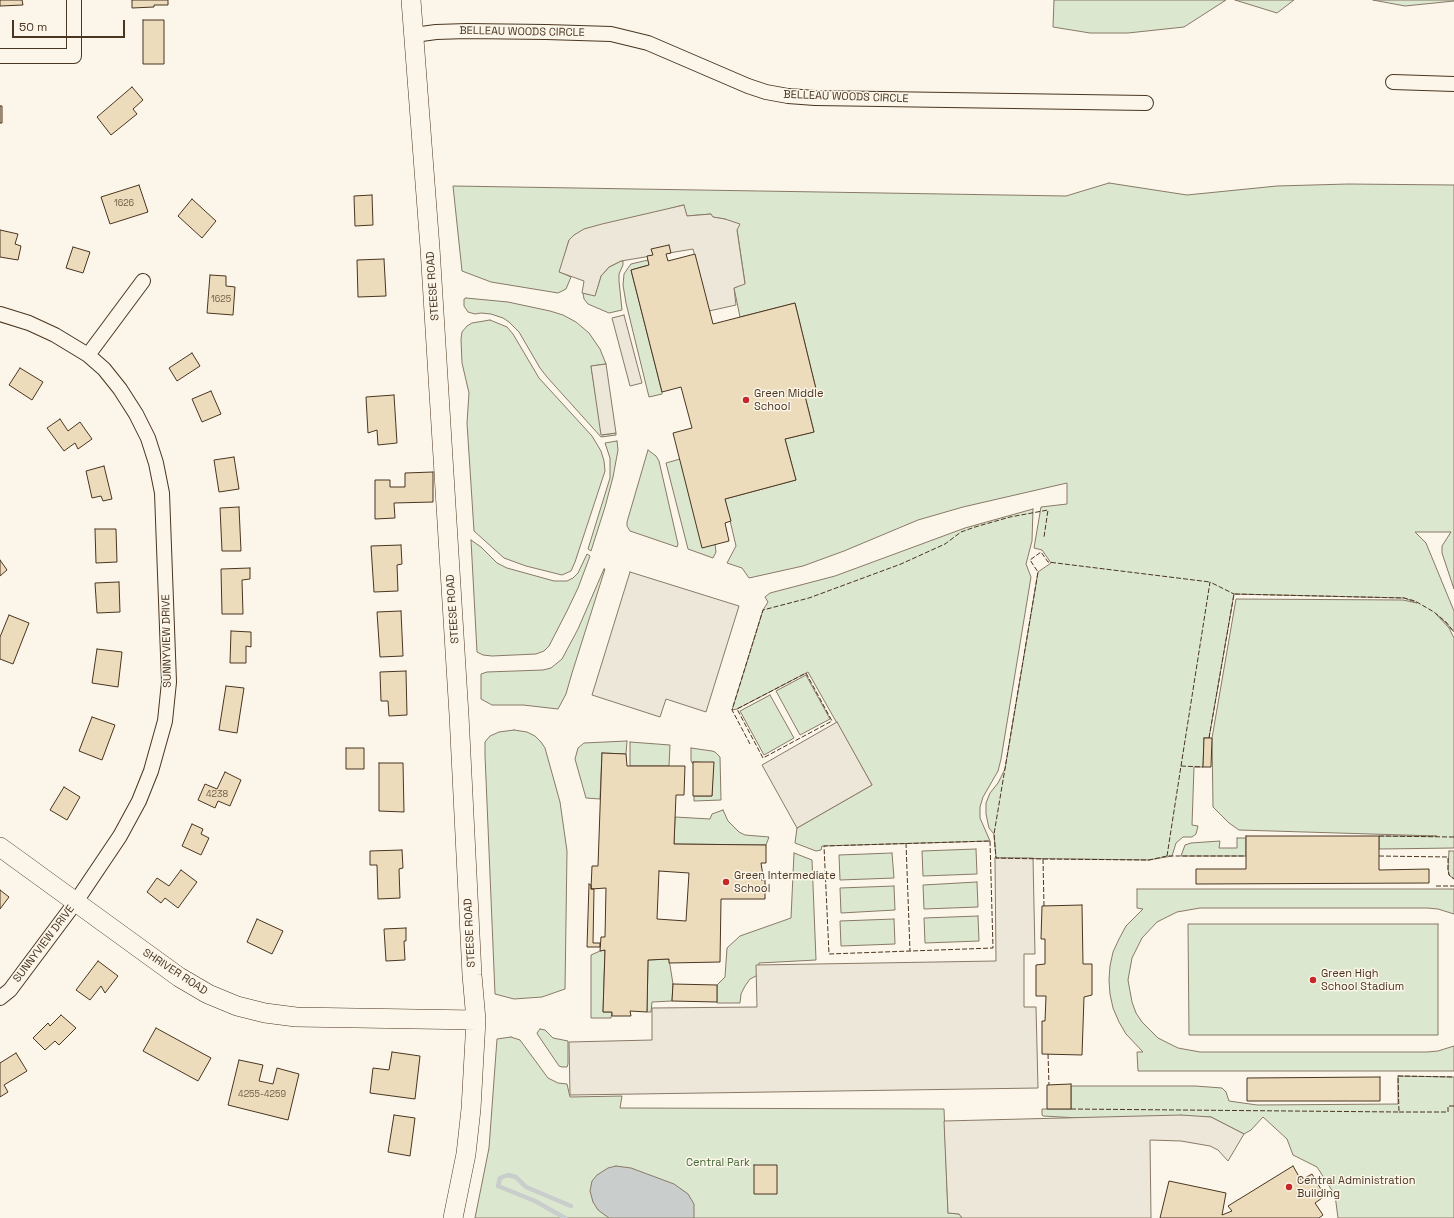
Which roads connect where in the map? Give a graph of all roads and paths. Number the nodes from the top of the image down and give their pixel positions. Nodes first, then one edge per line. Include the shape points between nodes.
1 (74, 0) edge
2 (411, 0) edge
3 (414, 35) junction
4 (0, 56) edge
5 (1393, 82) dead end
6 (1454, 84) edge
7 (1146, 103) dead end
8 (143, 281) dead end
9 (0, 314) edge
10 (88, 355) junction
11 (0, 847) edge
12 (75, 903) junction
13 (0, 998) edge
14 (476, 1020) junction
15 (453, 1218) edge

1 - 4 street via 74,56
2 - 3 street, STEESE ROAD
3 - 7 street, BELLEAU WOODS CIRCLE via 467,31 611,34 664,49 748,86 788,96
3 - 14 street, STEESE ROAD via 430,248
5 - 6 street
8 - 10 street
9 - 10 street, SUNNYVIEW DRIVE via 29,322
10 - 12 street, SUNNYVIEW DRIVE via 108,374 132,408 148,438 156,463 162,493 169,682 162,733 139,801 120,836
11 - 12 street, SHRIVER ROAD
12 - 13 street, SUNNYVIEW DRIVE via 10,990
12 - 14 street, SHRIVER ROAD via 179,977 208,994 236,1006 296,1017
14 - 15 street, STEESE ROAD via 466,1154

